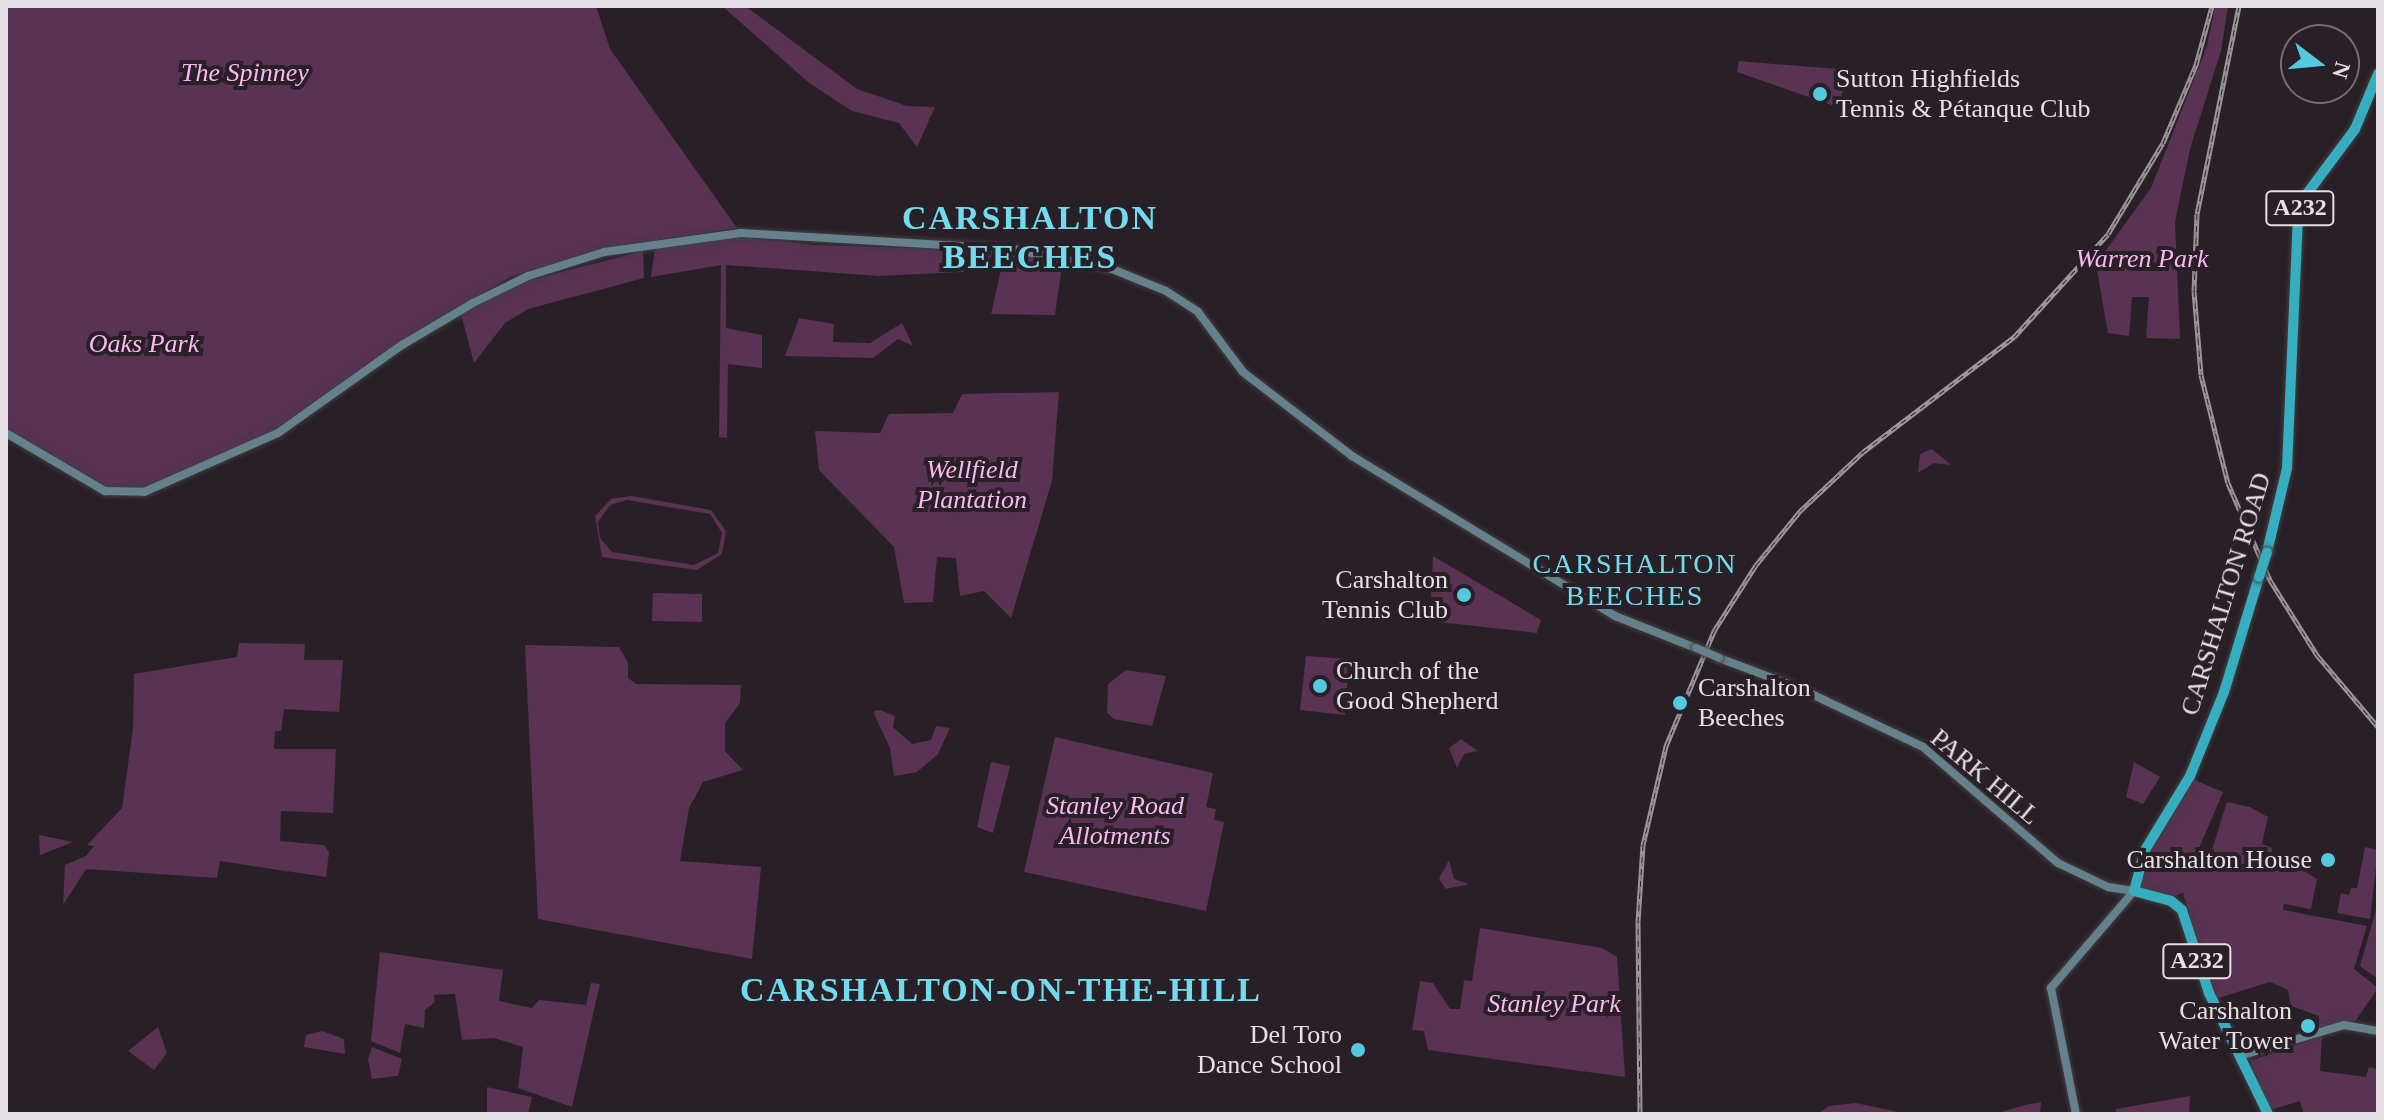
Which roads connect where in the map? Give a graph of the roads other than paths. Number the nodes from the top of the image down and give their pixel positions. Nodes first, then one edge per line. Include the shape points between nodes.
1 (2378, 74) edge
2 (6, 433) edge
3 (2134, 891) junction
4 (2378, 1031) edge
5 (2243, 1055) junction
6 (2076, 1114) edge
7 (2268, 1114) edge

1 - 3 highway, CARSHALTON ROAD / A232, bridge via 2355,129 2298,214 2287,468 2267,552 2224,692 2190,776 2145,850
2 - 3 main road, PARK HILL, bridge via 105,491 144,492 278,433 315,412 402,345 528,276 604,252 741,233 1012,249 1112,269 1166,291 1198,312 1243,372 1397,485 1607,612 1664,640 1813,694 1923,747 2058,863 2108,887
3 - 5 highway, A232 via 2171,901 2182,910 2209,993 2228,1036
3 - 6 main road via 2053,983
4 - 5 main road via 2344,1025
5 - 7 highway, A232

